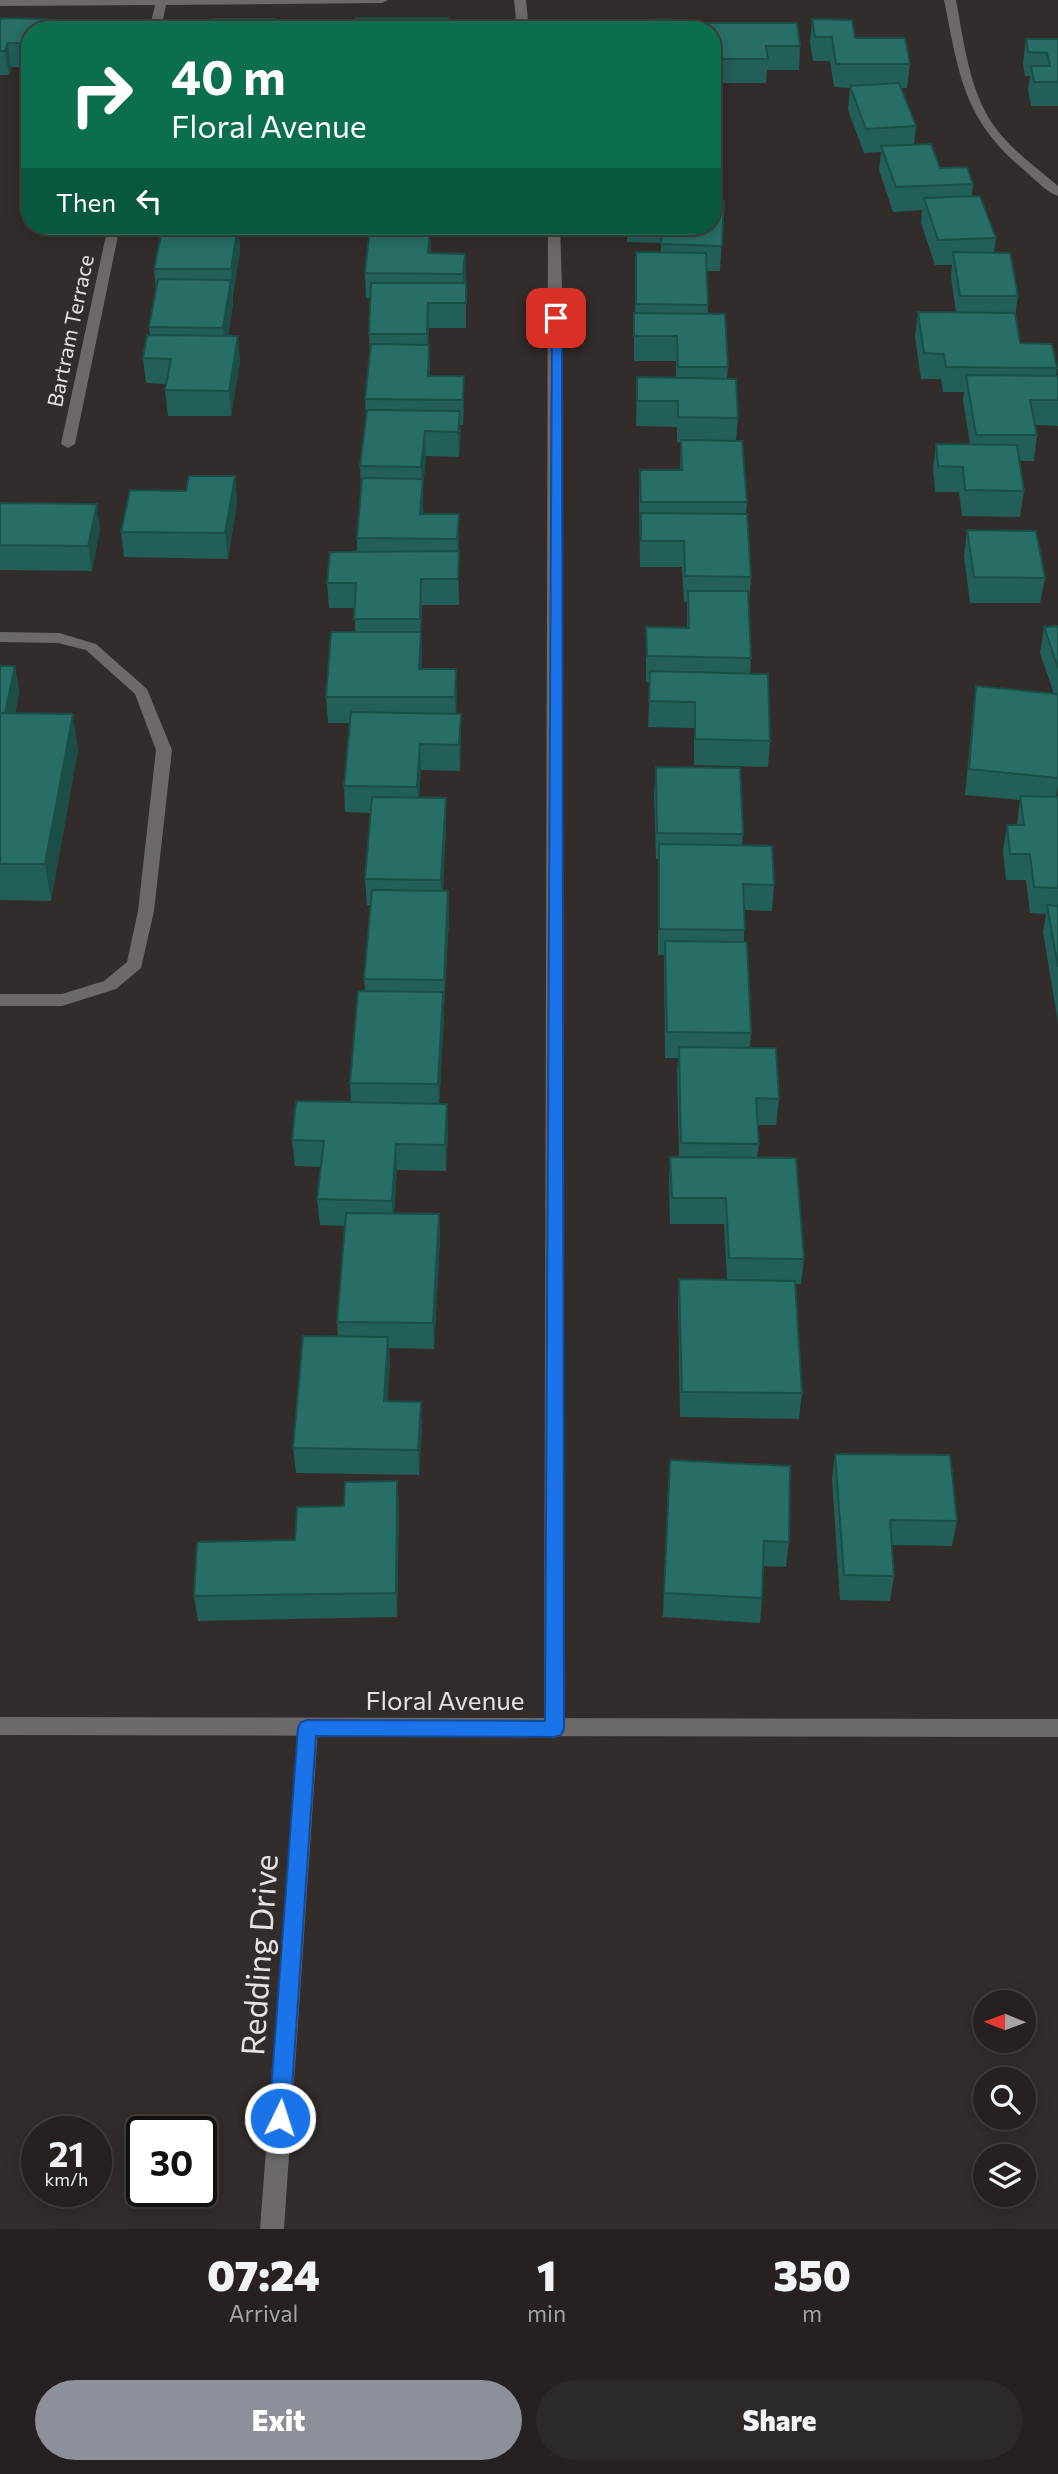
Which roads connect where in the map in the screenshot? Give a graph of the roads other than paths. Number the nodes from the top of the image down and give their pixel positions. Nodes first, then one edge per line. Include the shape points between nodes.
1 (382, 0) edge
2 (520, 0) edge
3 (950, 0) edge
4 (161, 2) junction
5 (0, 3) edge
6 (157, 21) edge
7 (522, 21) edge
8 (1058, 192) edge
9 (112, 235) edge
10 (554, 235) edge
11 (68, 444) dead end
12 (0, 637) edge
13 (0, 1000) edge
14 (0, 1726) edge
15 (307, 1728) junction
16 (1058, 1728) edge
17 (554, 1729) junction
18 (272, 2229) edge

1 - 4 street
2 - 7 street
3 - 8 street via 970,86 986,124
4 - 5 street
4 - 6 street
9 - 11 street, Bartram Terrace
10 - 17 street
12 - 13 street via 59,638 91,647 142,692 164,750 146,911 135,964 110,985 62,1000
14 - 15 street, Floral Avenue
15 - 17 street, Floral Avenue
15 - 18 street, Redding Drive
16 - 17 street, Floral Avenue

